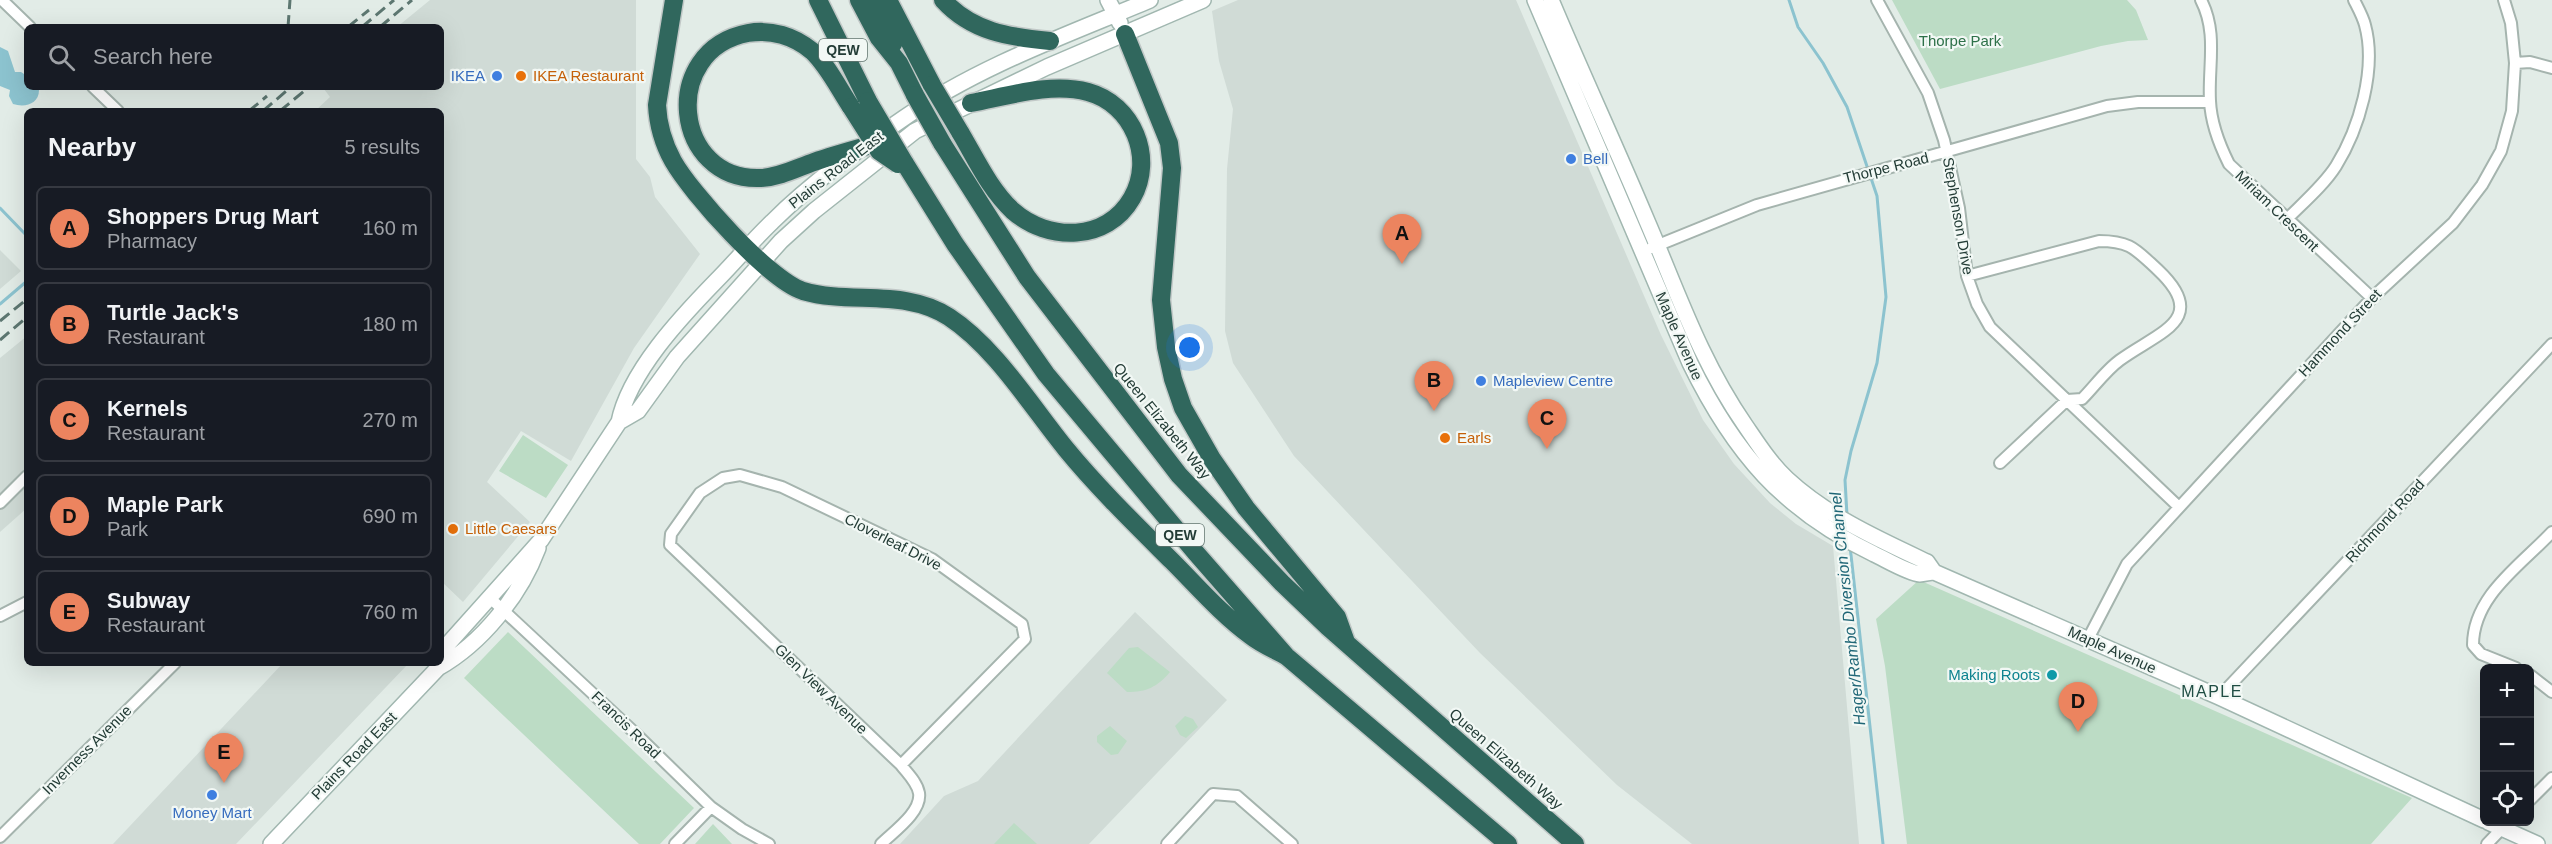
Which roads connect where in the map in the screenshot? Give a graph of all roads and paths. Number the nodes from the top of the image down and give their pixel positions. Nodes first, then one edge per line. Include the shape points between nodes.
1 (2, 0) edge
2 (674, 0) edge
3 (818, 0) edge
4 (859, 0) edge
5 (874, 0) edge
6 (888, 0) edge
7 (943, 0) edge
8 (1108, 0) edge
9 (1150, 0) edge
10 (1203, 0) edge
11 (1535, 0) edge
12 (1551, 0) edge
13 (1877, 0) edge
14 (2201, 0) edge
15 (2354, 0) edge
16 (2505, 0) edge
17 (1115, 15) junction
18 (27, 24) edge
19 (1125, 34) junction
20 (1050, 40) junction
21 (899, 63) junction
22 (2515, 63) junction
23 (2552, 68) edge
24 (96, 90) edge
25 (2210, 102) junction
26 (971, 103) junction
27 (860, 104) junction
28 (115, 108) edge
29 (867, 146) junction
30 (1946, 152) junction
31 (2286, 220) junction
32 (1658, 246) junction
33 (748, 249) junction
34 (1640, 251) junction
35 (760, 263) junction
36 (1967, 276) junction
37 (2372, 298) junction
38 (2552, 344) edge
39 (2067, 400) junction
40 (619, 422) junction
41 (2000, 463) dead end
42 (24, 479) edge
43 (0, 503) edge
44 (2179, 507) junction
45 (2552, 532) edge
46 (541, 540) junction
47 (670, 545) joint
48 (1934, 572) junction
49 (489, 597) junction
50 (24, 604) edge
51 (503, 608) junction
52 (0, 616) edge
53 (2088, 639) junction
54 (1347, 644) junction
55 (444, 654) edge
56 (1286, 656) junction
57 (444, 662) edge
58 (2504, 664) edge
59 (172, 666) edge
60 (438, 666) edge
61 (2534, 679) edge
62 (2552, 692) edge
63 (2219, 697) junction
64 (901, 765) junction
65 (2552, 778) edge
66 (2534, 795) edge
67 (711, 807) junction
68 (2480, 816) edge
69 (2495, 826) edge
70 (2502, 826) edge
71 (0, 837) edge
72 (271, 844) edge
73 (675, 844) edge
74 (769, 844) edge
75 (881, 844) edge
76 (1167, 844) edge
77 (1292, 844) edge
78 (1508, 844) edge
79 (1575, 844) edge
80 (2487, 844) edge
81 (2537, 844) edge

1 - 18 street
2 - 33 highway via 658,94 663,142 685,179
3 - 27 highway, QEW
4 - 21 highway, Queen Elizabeth Way / QEW via 879,38
5 - 21 highway
6 - 26 highway, bridge via 989,181 1006,204 1028,222 1051,232 1078,233 1101,226 1125,208 1137,189 1141,164 1136,133 1124,113 1099,96 1078,90 1048,89
7 - 20 highway via 963,18 988,31
8 - 17 main road
9 - 17 main road, Plains Road East
10 - 19 main road, Plains Road East
11 - 34 main road, Maple Avenue
12 - 32 main road, Maple Avenue
13 - 30 street, Stephenson Drive via 1928,93
14 - 25 street, Miriam Crescent via 2212,36
15 - 31 street via 2365,25 2368,55 2357,123 2335,167
16 - 22 street, Hammond Street
17 - 19 main road
17 - 20 main road, Plains Road East
19 - 26 main road, Plains Road East
19 - 54 highway via 1169,143 1172,168 1161,300 1166,346 1183,408 1246,508 1337,616
20 - 29 main road, Plains Road East via 905,117
21 - 54 highway, Queen Elizabeth Way / QEW, bridge via 942,143 1027,277 1179,475 1282,583
22 - 23 street
22 - 37 street, Hammond Street via 2512,111 2501,151 2482,185 2453,223
24 - 28 street
25 - 30 street, Thorpe Road via 2107,106
25 - 31 street, Miriam Crescent via 2217,141 2229,164
26 - 35 main road, Plains Road East via 915,131 885,153 814,211
27 - 29 highway via 813,52 774,32 757,31 717,44 692,75 687,106 690,126 703,150 717,164 739,175 762,178
27 - 56 highway, QEW, bridge via 1046,374
29 - 33 main road, Plains Road East via 771,222
30 - 32 street, Thorpe Road via 1757,204
30 - 36 street, Stephenson Drive via 1959,208
31 - 37 street, Miriam Crescent
32 - 34 street, Thorpe Road
32 - 48 main road, Maple Avenue via 1702,354 1727,399 1768,458 1812,500 1927,562
33 - 35 highway
33 - 40 main road, Plains Road East via 682,315 622,404
34 - 48 main road, Maple Avenue via 1707,397 1757,470 1793,503 1857,546 1920,574
35 - 40 main road, Plains Road East via 677,357 638,411
35 - 56 highway via 784,282 803,290 915,303 948,316 1000,366 1068,451 1138,528 1251,636
36 - 39 street, Stephenson Drive via 1990,327
36 - 39 street via 2111,241 2130,245 2174,285 2181,299 2181,311 2168,329 2118,361 2082,399
37 - 44 street, Hammond Street
38 - 63 street, Richmond Road
39 - 41 street
39 - 44 street, Stephenson Drive
40 - 46 main road, Plains Road East
42 - 43 street
44 - 53 street, Hammond Street via 2127,564
45 - 58 street via 2497,587 2477,615 2473,645 2481,654
46 - 49 main road, Plains Road East
46 - 51 main road, Plains Road East via 522,584
47 - 64 street, Glen View Avenue
47 - 64 street, Cloverleaf Drive via 671,534 700,493 723,478 740,475 782,487 932,558 1022,624 1024,639
48 - 53 main road, Maple Avenue
49 - 51 street, Francis Road
49 - 55 main road, Plains Road East via 448,644
50 - 52 street
51 - 57 main road, Plains Road East via 460,656
51 - 67 street, Francis Road
53 - 63 main road, Maple Avenue
54 - 79 highway, Queen Elizabeth Way / QEW
56 - 78 highway, QEW
59 - 71 street, Inverness Avenue
60 - 72 main road, Plains Road East
61 - 62 street
63 - 68 main road, Maple Avenue
64 - 75 street, Glen View Avenue via 916,785 918,804
65 - 66 street
67 - 73 street
67 - 74 street, Francis Road
69 - 80 street
70 - 81 main road, Maple Avenue
76 - 77 street via 1213,794 1237,796

